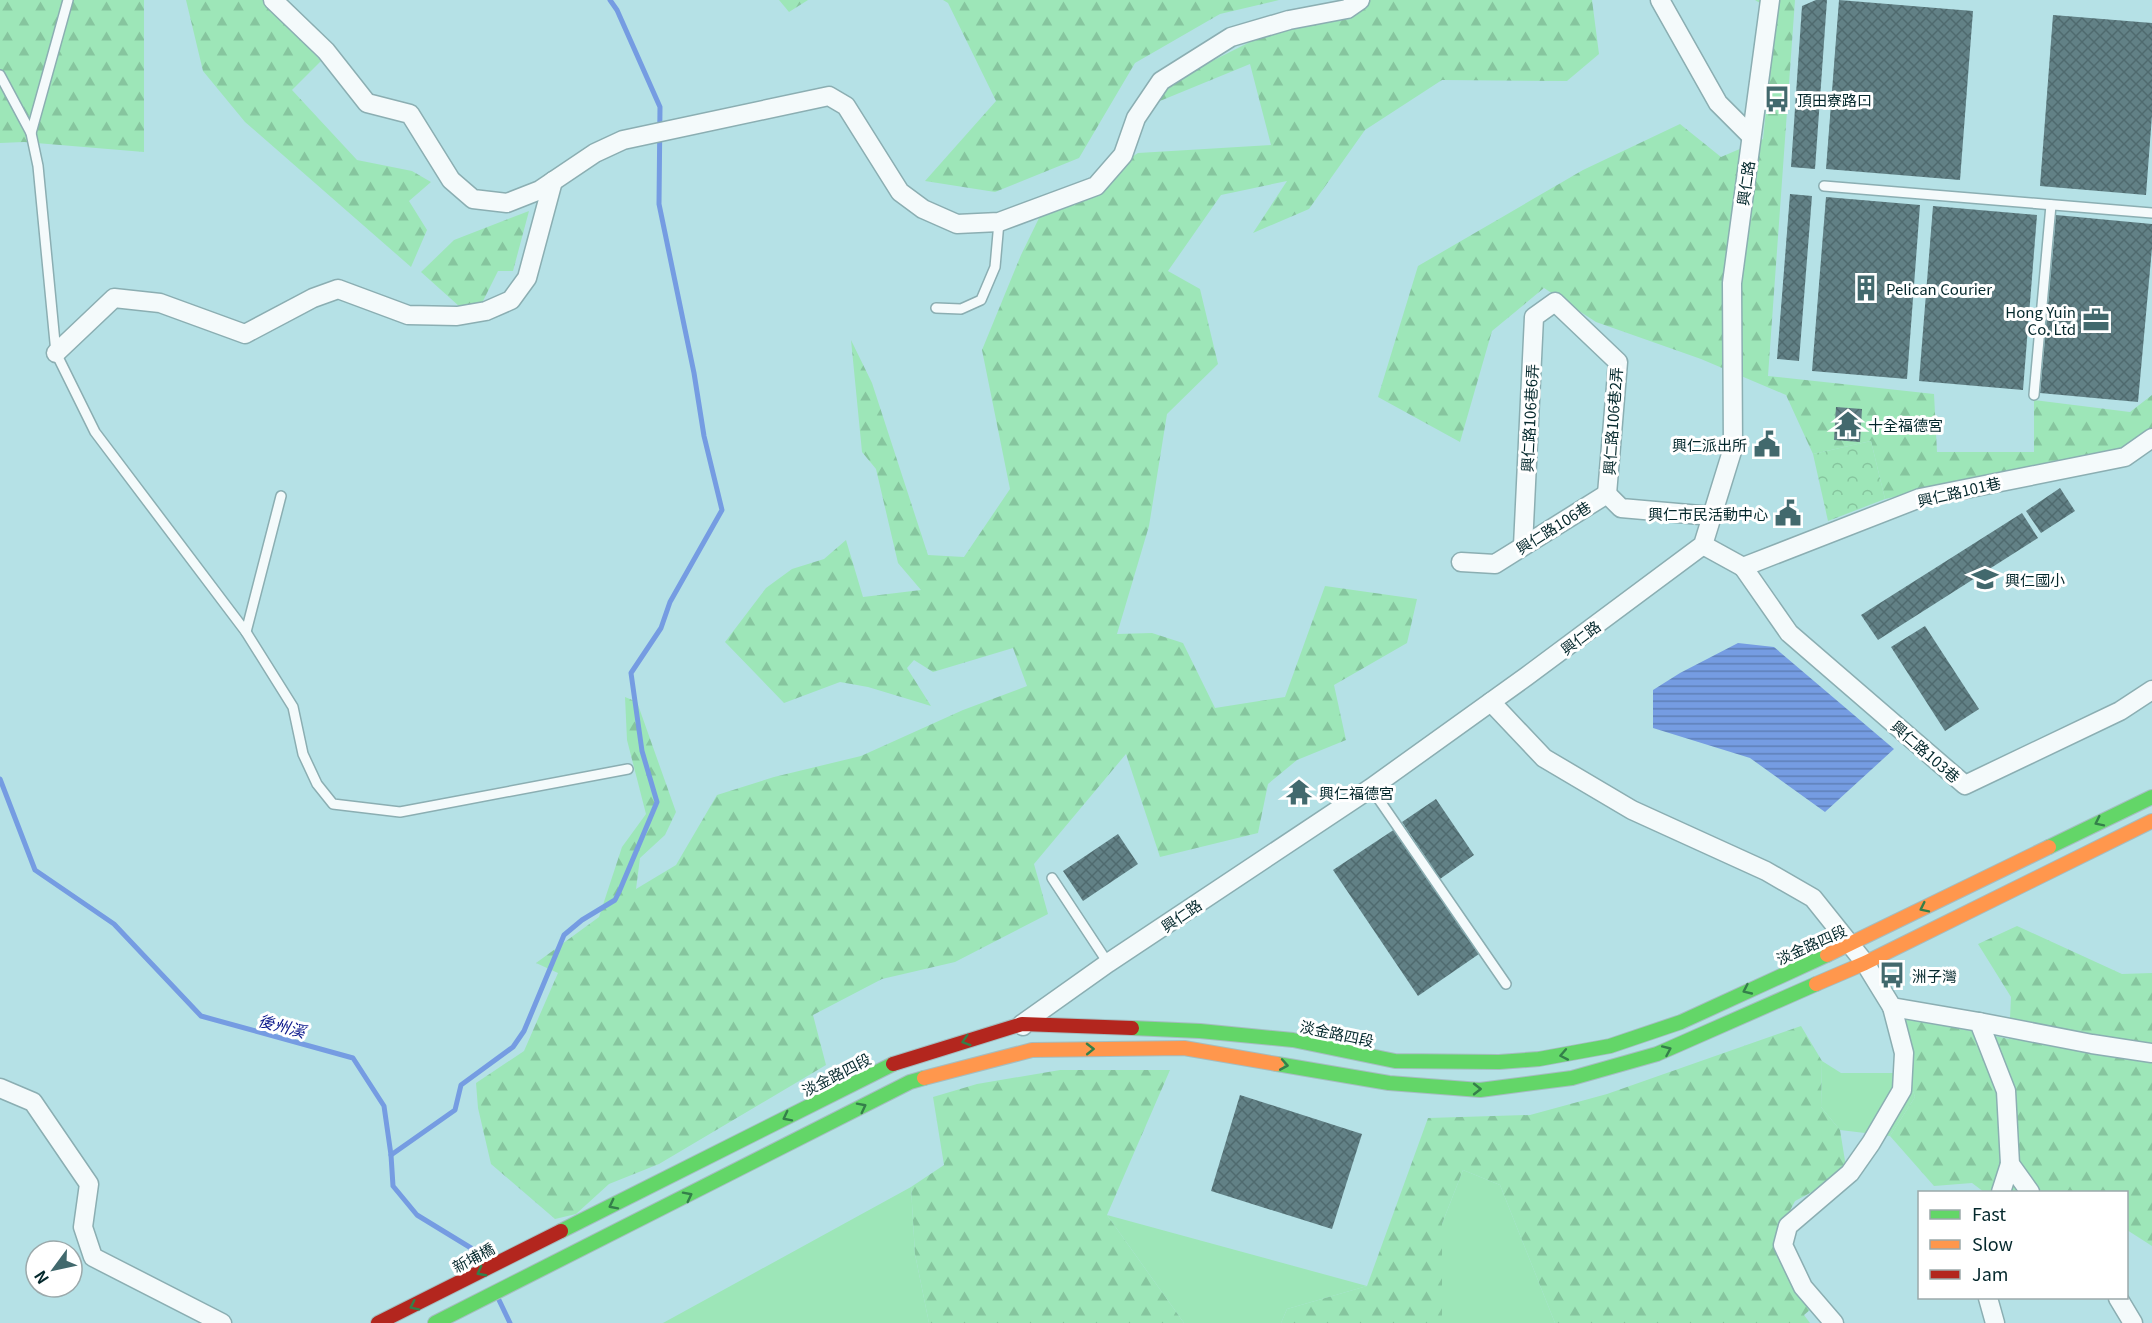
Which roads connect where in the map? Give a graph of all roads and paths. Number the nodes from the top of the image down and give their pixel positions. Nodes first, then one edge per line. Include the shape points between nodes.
1 (69, 0) edge
2 (273, 0) edge
3 (1360, 0) edge
4 (1660, 0) edge
5 (1770, 0) edge
6 (0, 75) edge
7 (31, 134) junction
8 (1751, 136) junction
9 (553, 181) junction
10 (1824, 186) dead end
11 (2051, 205) junction
12 (2152, 213) edge
13 (999, 222) junction
14 (1556, 302) joint
15 (936, 308) dead end
16 (56, 353) junction
17 (2034, 395) dead end
18 (2152, 438) edge
19 (2152, 454) edge
20 (2125, 457) junction
21 (1607, 494) junction
22 (281, 496) dead end
23 (1712, 516) junction
24 (1703, 545) junction
25 (1523, 546) junction
26 (1461, 562) dead end
27 (1743, 567) junction
28 (246, 632) junction
29 (2152, 690) edge
30 (1491, 702) junction
31 (628, 769) dead end
32 (1371, 788) junction
33 (2152, 797) edge
34 (2152, 821) edge
35 (1052, 878) dead end
36 (1850, 944) junction
37 (1108, 963) junction
38 (1865, 963) junction
39 (1506, 984) dead end
40 (1892, 1007) junction
41 (1979, 1022) junction
42 (1022, 1024) junction
43 (1032, 1050) junction
44 (2152, 1053) edge
45 (0, 1088) edge
46 (2010, 1164) junction
47 (2001, 1191) edge
48 (2029, 1191) edge
49 (512, 1256) joint
50 (1988, 1299) edge
51 (2119, 1299) edge
52 (222, 1323) edge
53 (378, 1323) edge
54 (435, 1323) edge
55 (1834, 1323) edge
56 (1995, 1323) edge
57 (2133, 1323) edge

1 - 7 lane
2 - 9 street via 326,51 367,102 410,114 451,180 473,199 507,202
3 - 13 street via 1347,9 1289,20 1231,38 1161,81 1136,118 1124,155 1096,186
4 - 8 street via 1718,103
5 - 8 street, 興仁路
6 - 7 lane
7 - 16 lane via 38,166
8 - 23 street, 興仁路 via 1732,283 1733,448
9 - 13 street via 623,140 829,96 846,106 900,192 923,209 957,224
9 - 16 street via 527,278 511,300 486,311 457,316 408,315 338,289 245,334 160,303 114,298
10 - 11 lane
11 - 12 lane
11 - 17 lane
13 - 15 lane via 995,267 981,300 961,309
14 - 21 street, 興仁路106巷2弄 via 1618,362
14 - 25 street, 興仁路106巷6弄 via 1534,317
16 - 28 lane via 95,432
18 - 20 street, 興仁路101巷
19 - 20 street
20 - 27 street, 興仁路101巷 via 1920,498
21 - 23 street, 興仁路106巷 via 1621,508
21 - 25 street, 興仁路106巷
22 - 28 lane
23 - 24 street, 興仁路
24 - 27 street
24 - 30 street, 興仁路
25 - 26 street, 興仁路106巷 via 1494,564
27 - 29 street, 興仁路103巷 via 1789,633 1965,784 2120,711
28 - 31 lane via 293,707 303,754 317,784 333,804 400,812
30 - 32 street, 興仁路
30 - 36 street via 1544,758 1632,810 1766,871 1813,898
32 - 37 street, 興仁路
32 - 39 lane
33 -> 36 main road, 淡金路四段
34 - 38 main road
35 - 37 lane
36 - 38 street
36 -> 42 main road, 淡金路四段 via 1681,1022 1610,1046 1539,1059 1395,1061 1281,1039 1200,1031
37 - 42 street, 興仁路
38 - 40 street
43 -> 38 main road via 1184,1048 1389,1083 1480,1090 1572,1078 1657,1054
40 - 41 street
40 - 55 street via 1904,1053 1902,1090 1850,1173 1788,1226 1783,1245 1803,1287
41 - 44 street
41 - 46 street via 2006,1091
42 - 43 street
42 -> 49 main road, 淡金路四段 via 894,1063
54 -> 43 main road via 910,1082
45 - 52 street via 33,1102 89,1184 83,1227 93,1257
46 - 47 street
46 - 48 street
49 -> 53 main road, 新埔橋
50 - 56 street
51 - 57 street

